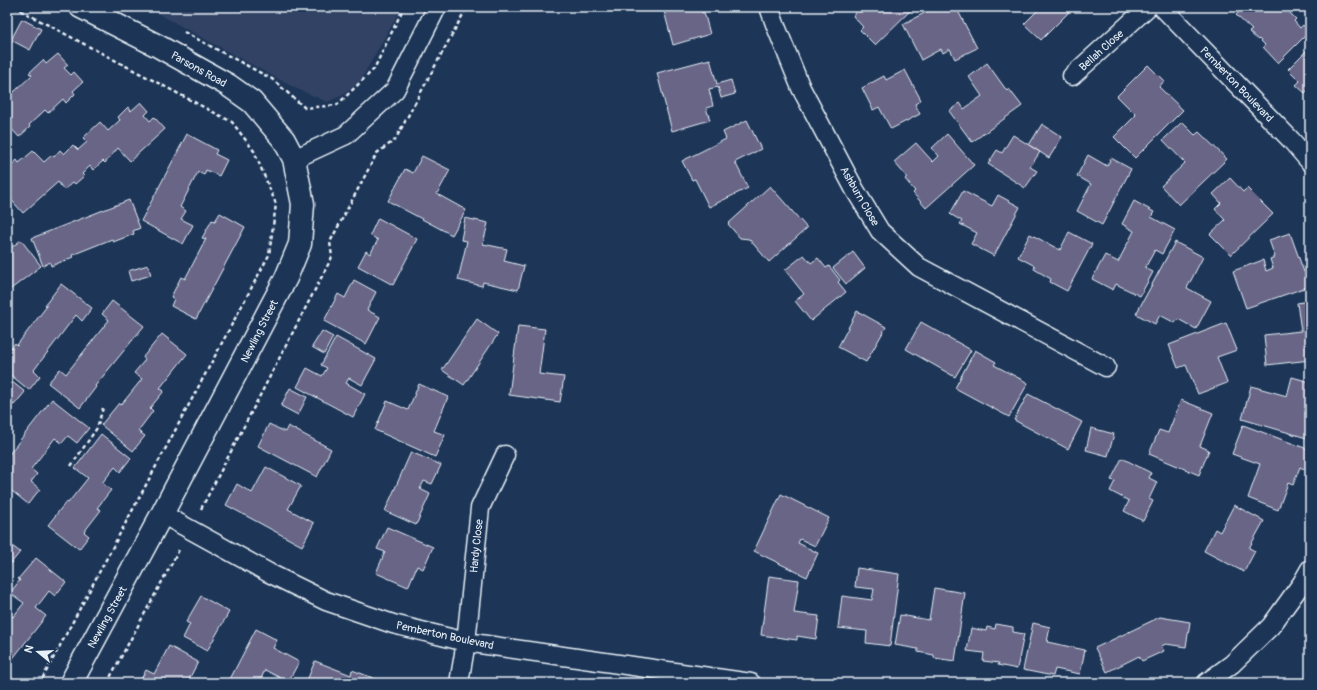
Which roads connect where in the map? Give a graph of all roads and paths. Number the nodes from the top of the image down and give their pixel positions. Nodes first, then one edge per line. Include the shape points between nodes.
1 (14, 7) edge
2 (81, 7) edge
3 (404, 7) edge
4 (438, 7) edge
5 (467, 7) edge
6 (769, 7) edge
7 (1148, 7) edge
8 (1162, 7) edge
9 (182, 32) dead end
10 (1072, 76) dead end
11 (294, 159) junction
12 (1310, 162) edge
13 (1106, 367) dead end
14 (103, 408) dead end
15 (505, 455) dead end
16 (71, 466) dead end
17 (201, 509) dead end
18 (162, 514) junction
19 (179, 550) dead end
20 (1310, 569) edge
21 (466, 642) junction
22 (40, 683) edge
23 (71, 683) edge
24 (107, 683) edge
25 (459, 683) edge
26 (751, 683) edge
27 (1206, 683) edge

1 - 22 path via 232,122 254,151 276,204 268,255
2 - 11 street, Parsons Road via 158,46 228,85 252,102 284,140
3 - 9 path via 374,69 337,105 305,108 272,79
4 - 11 street via 395,90 346,135
5 - 17 path via 395,140 377,153 330,242 332,257
6 - 13 street, Ashburn Close via 801,88 855,190 880,231 919,268
7 - 10 street, Bellah Close
8 - 12 street, Pemberton Boulevard
11 - 18 street, Newling Street via 303,204 300,244 286,278
14 - 16 path via 97,428
15 - 21 street, Hardy Close via 480,508
18 - 21 street, Pemberton Boulevard via 326,601 393,624
18 - 23 street, Newling Street
19 - 24 path
20 - 27 street via 1271,626 1232,664
21 - 25 street, Hardy Close
21 - 26 street, Pemberton Boulevard

